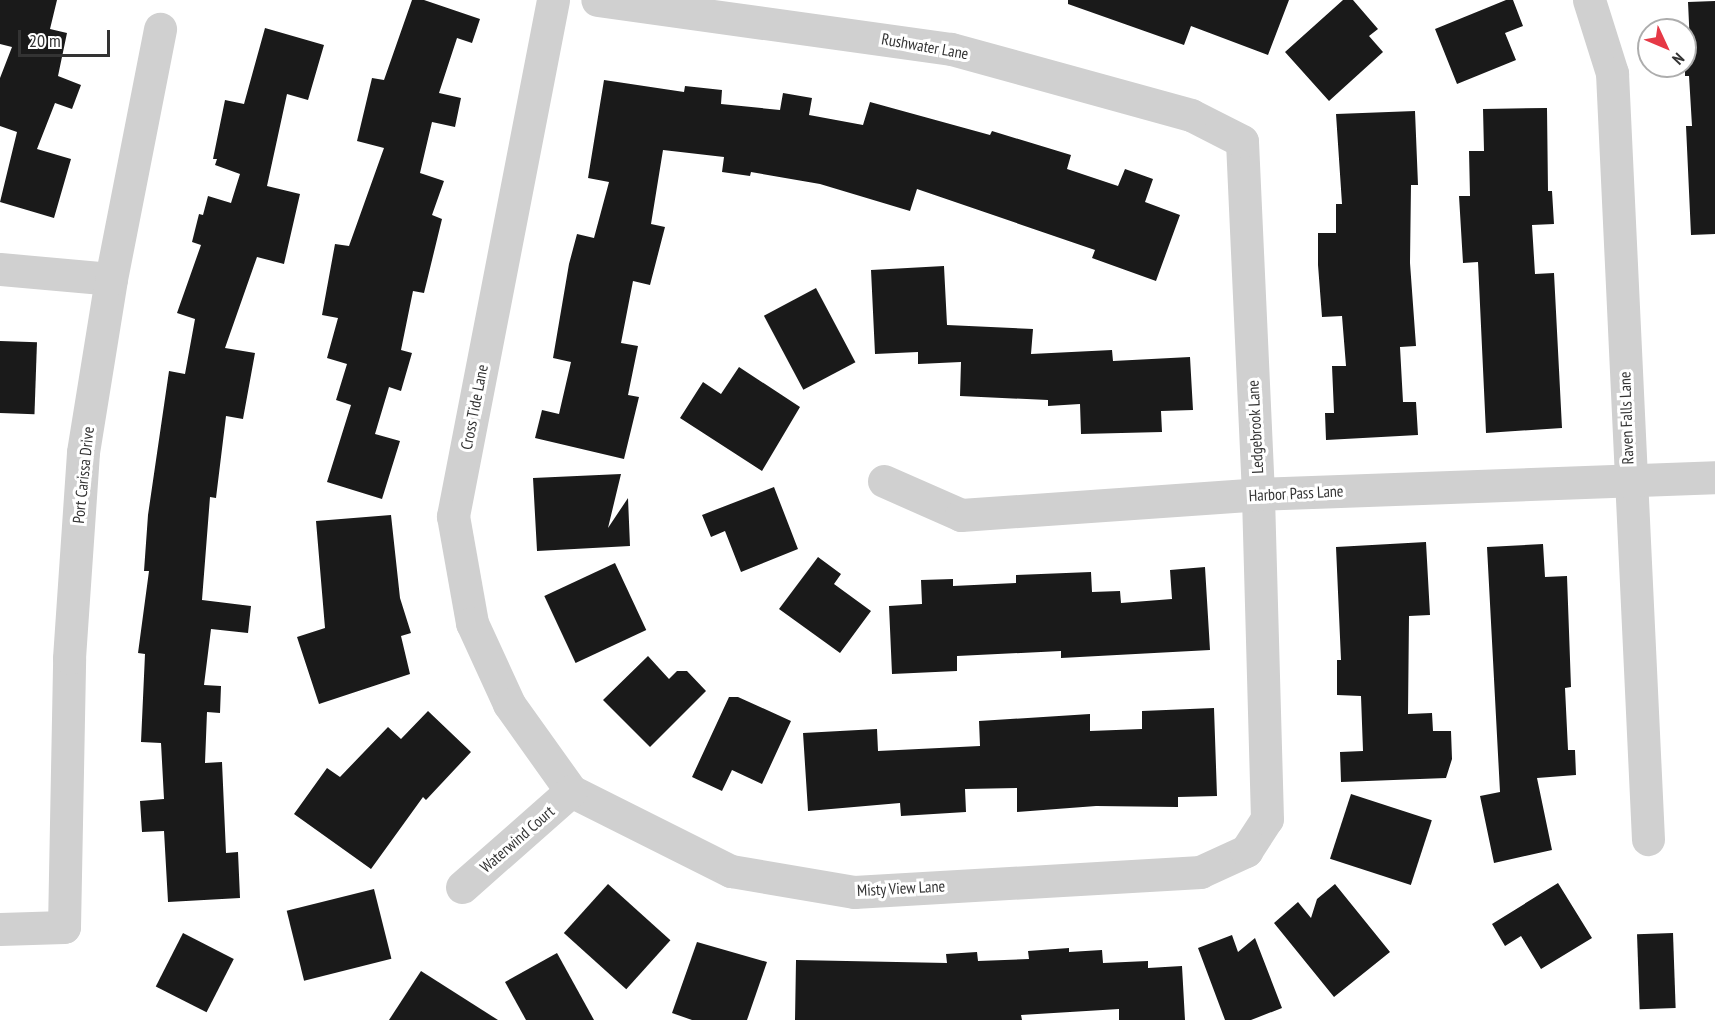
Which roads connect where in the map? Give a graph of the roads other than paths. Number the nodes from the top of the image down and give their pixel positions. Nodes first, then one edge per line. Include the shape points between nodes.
1 (553, 0) edge
2 (597, 0) edge
3 (1590, 0) edge
4 (160, 29) dead end
5 (1242, 141) joint
6 (0, 268) edge
7 (111, 279) junction
8 (1715, 477) edge
9 (1629, 479) junction
10 (884, 481) dead end
11 (1258, 494) junction
12 (571, 791) junction
13 (1648, 839) dead end
14 (1246, 851) joint
15 (462, 887) dead end
16 (0, 929) edge

1 - 12 street, Cross Tide Lane via 453,516 472,623 509,704
2 - 5 street, Rushwater Lane via 951,49 1191,115
3 - 9 street, Raven Falls Lane via 1612,73
4 - 7 street, Port Carissa Drive
5 - 11 street, Ledgebrook Lane
6 - 7 street
7 - 16 street, Port Carissa Drive via 83,452 69,658 64,927
8 - 9 street, Harbor Pass Lane
9 - 11 street, Harbor Pass Lane
9 - 13 street, Raven Falls Lane
10 - 11 street, Harbor Pass Lane via 961,515
11 - 14 street, Ledgebrook Lane via 1267,819
12 - 14 street, Misty View Lane via 730,871 854,892 1200,872
12 - 15 street, Waterwind Court

